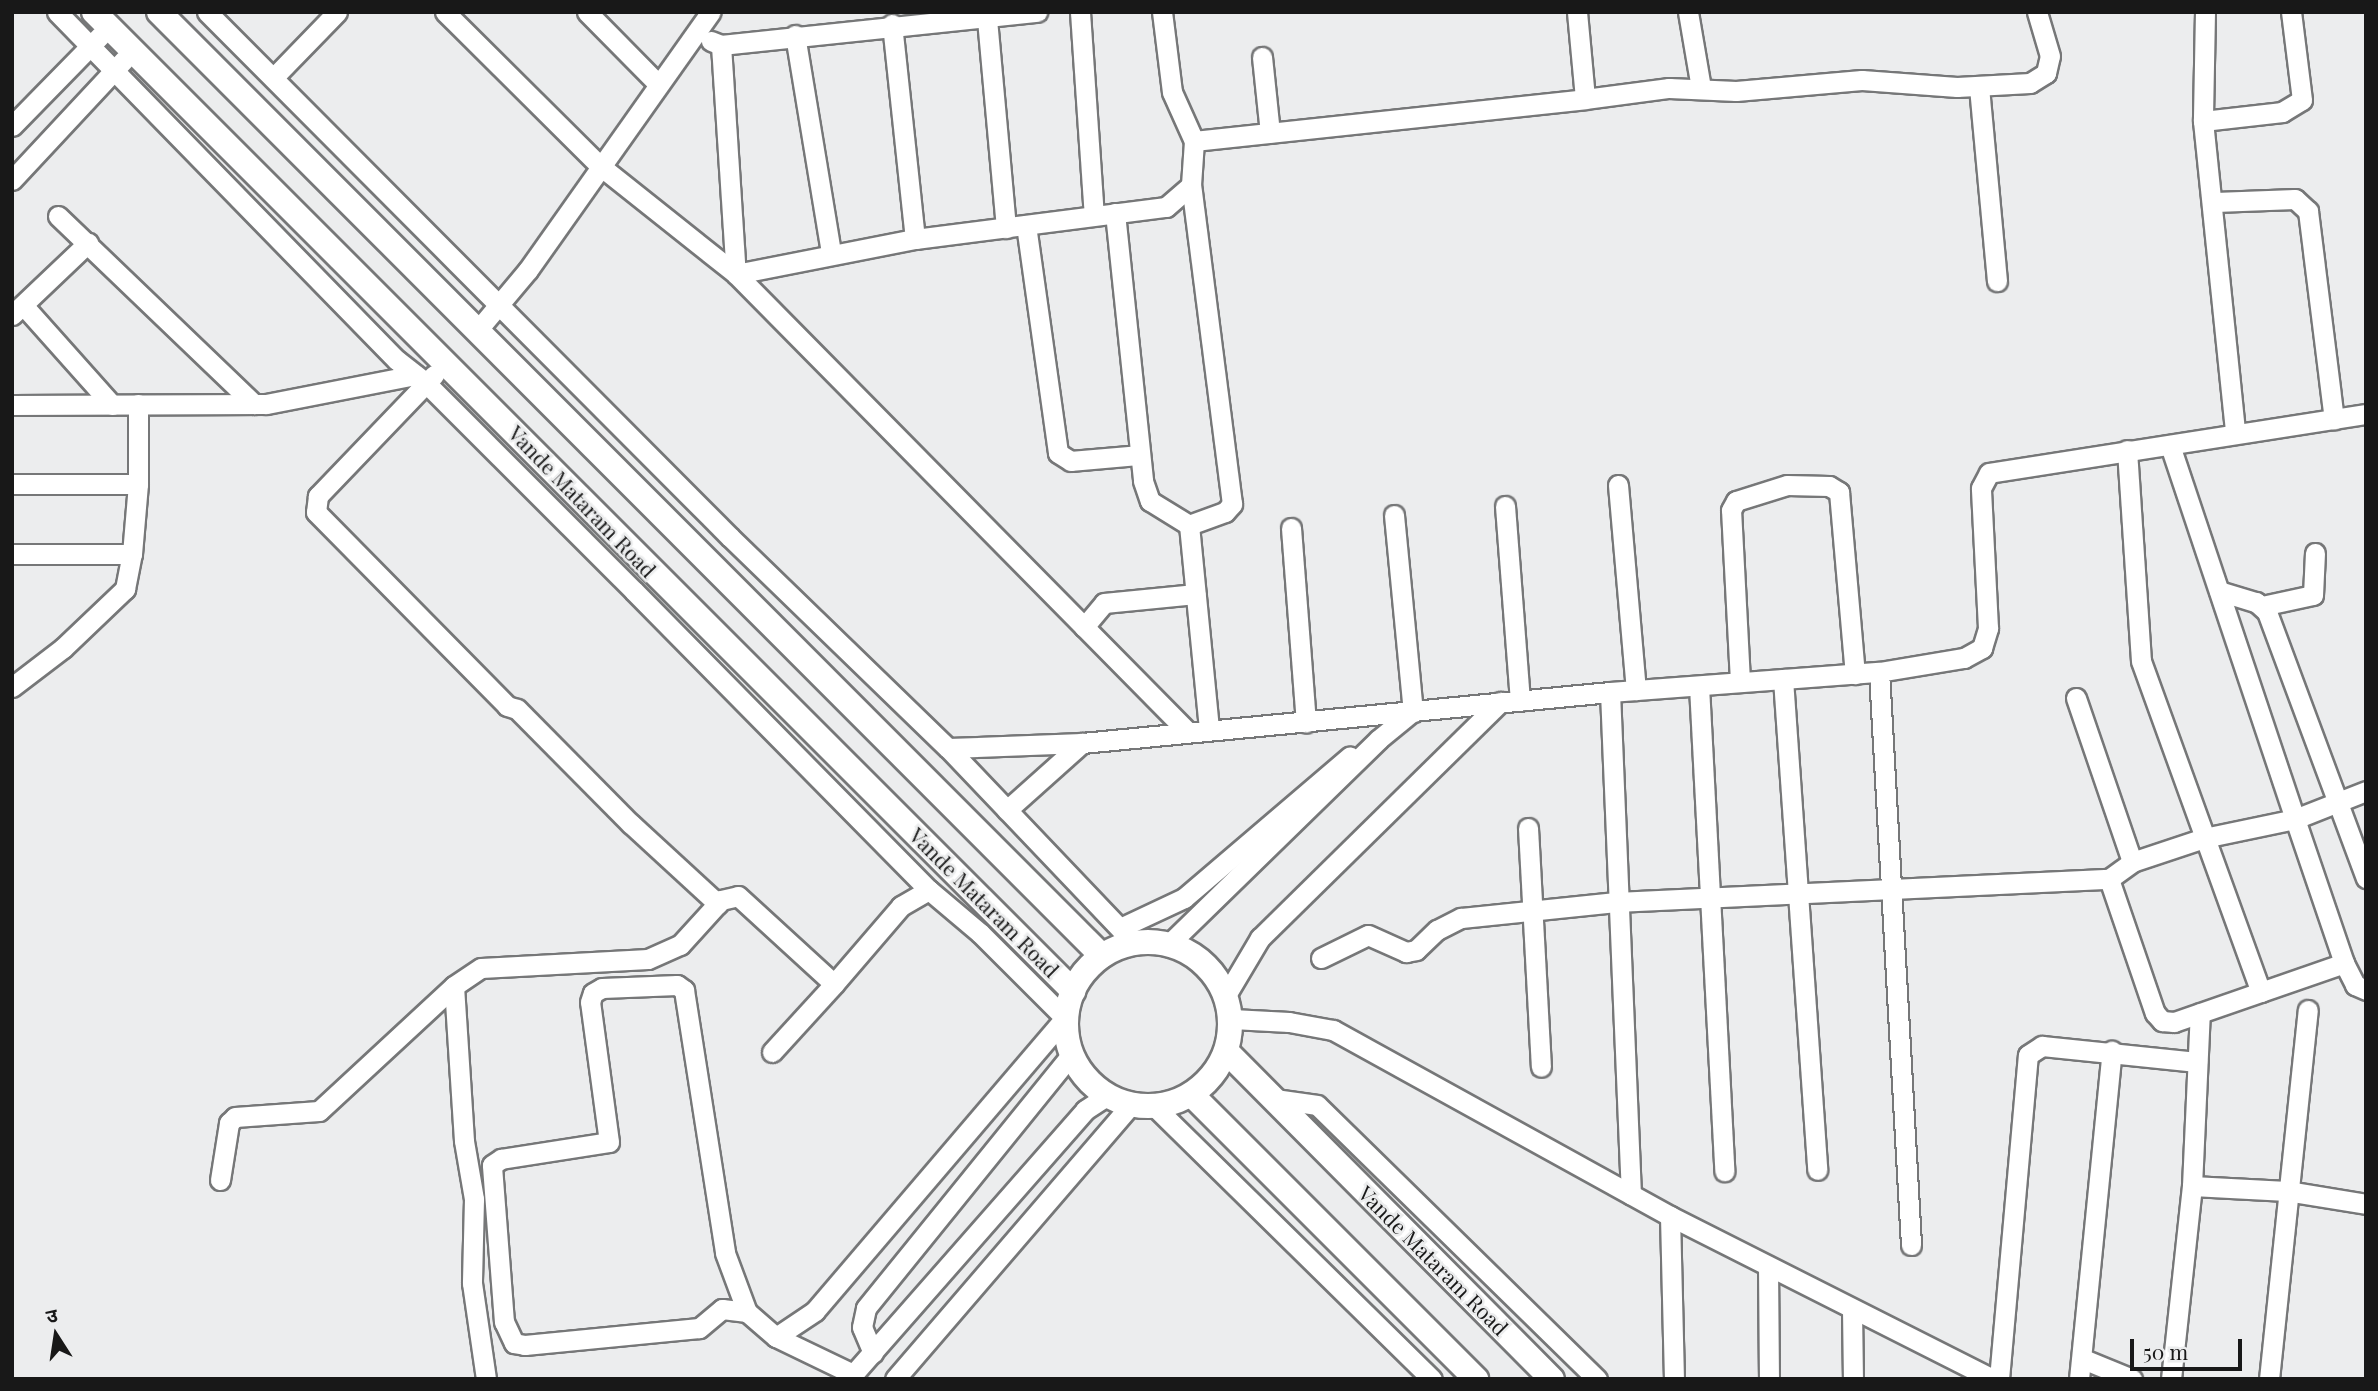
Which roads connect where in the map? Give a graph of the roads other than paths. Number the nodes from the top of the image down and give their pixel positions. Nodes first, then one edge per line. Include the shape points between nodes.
1 (57, 12) edge
2 (159, 12) edge
3 (207, 12) edge
4 (337, 12) edge
5 (444, 12) edge
6 (587, 12) edge
7 (711, 12) edge
8 (1037, 12) edge
9 (1080, 12) edge
10 (1161, 12) edge
11 (1577, 12) edge
12 (1688, 12) edge
13 (2205, 12) edge
14 (2291, 12) edge
15 (2042, 13) edge
16 (986, 19) junction
17 (102, 20) edge
18 (892, 24) junction
19 (697, 35) junction
20 (795, 35) junction
21 (91, 44) junction
22 (720, 45) junction
23 (133, 50) junction
24 (1262, 57) dead end
25 (116, 70) junction
26 (275, 76) junction
27 (658, 84) junction
28 (1979, 87) junction
29 (1700, 88) junction
30 (1586, 99) junction
31 (2203, 121) junction
32 (12, 126) edge
33 (1270, 133) junction
34 (1194, 141) junction
35 (599, 165) junction
36 (12, 180) edge
37 (1191, 185) junction
38 (2215, 202) junction
39 (1115, 214) junction
40 (1094, 215) junction
41 (58, 216) dead end
42 (1026, 225) junction
43 (1006, 228) junction
44 (915, 239) junction
45 (88, 243) junction
46 (831, 253) junction
47 (736, 274) junction
48 (1997, 281) dead end
49 (500, 307) junction
50 (17, 310) edge
51 (476, 332) junction
52 (448, 362) junction
53 (421, 379) junction
54 (138, 404) junction
55 (254, 404) junction
56 (12, 405) edge
57 (112, 405) junction
58 (2366, 414) edge
59 (2334, 419) junction
60 (2235, 432) junction
61 (2170, 445) junction
62 (2127, 450) junction
63 (1140, 455) junction
64 (12, 484) edge
65 (138, 484) junction
66 (1618, 485) dead end
67 (1506, 506) dead end
68 (1394, 515) dead end
69 (1189, 525) junction
70 (1291, 528) dead end
71 (2315, 553) dead end
72 (12, 554) edge
73 (132, 554) junction
74 (2219, 591) junction
75 (1196, 594) junction
76 (2262, 606) junction
77 (1084, 627) junction
78 (1879, 672) junction
79 (1855, 674) junction
80 (1783, 679) junction
81 (1740, 681) junction
82 (1699, 686) junction
83 (12, 687) edge
84 (1636, 690) junction
85 (1610, 692) junction
86 (2076, 698) dead end
87 (1510, 701) junction
88 (1413, 712) junction
89 (1306, 722) junction
90 (1209, 730) junction
91 (1188, 732) junction
92 (1379, 739) junction
93 (1082, 743) junction
94 (948, 748) junction
95 (2366, 791) edge
96 (2340, 802) junction
97 (1007, 810) junction
98 (2295, 819) junction
99 (1528, 828) dead end
100 (2204, 838) junction
101 (2132, 862) junction
102 (2366, 878) edge
103 (2109, 879) junction
104 (929, 890) junction
105 (1892, 890) junction
106 (1797, 896) junction
107 (1709, 899) junction
108 (1616, 902) junction
109 (718, 904) junction
110 (1531, 914) junction
111 (1127, 935) junction
112 (1169, 944) junction
113 (1102, 956) junction
114 (1321, 958) dead end
115 (2344, 963) junction
116 (834, 984) junction
117 (454, 986) junction
118 (2366, 990) edge
119 (1073, 991) junction
120 (2260, 992) junction
121 (1229, 1008) junction
122 (2308, 1010) dead end
123 (2200, 1013) junction
124 (1065, 1018) junction
125 (2112, 1051) junction
126 (772, 1052) dead end
127 (1227, 1052) junction
128 (1072, 1054) junction
129 (2197, 1062) junction
130 (1541, 1067) dead end
131 (1108, 1095) junction
132 (1192, 1095) junction
133 (1275, 1099) junction
134 (1144, 1105) junction
135 (1816, 1170) dead end
136 (1724, 1171) dead end
137 (220, 1180) dead end
138 (2192, 1186) junction
139 (2287, 1191) junction
140 (1631, 1195) junction
141 (2366, 1203) edge
142 (1670, 1216) junction
143 (1911, 1245) dead end
144 (1768, 1266) junction
145 (1852, 1309) junction
146 (747, 1312) junction
147 (776, 1337) junction
148 (873, 1353) junction
149 (2084, 1359) junction
150 (1968, 1373) edge
151 (851, 1377) edge
152 (486, 1379) edge
153 (895, 1379) edge
154 (1432, 1379) edge
155 (1476, 1379) edge
156 (1552, 1379) edge
157 (1597, 1379) edge
158 (1674, 1379) edge
159 (1769, 1379) edge
160 (1853, 1379) edge
161 (1992, 1379) edge
162 (1999, 1379) edge
163 (2079, 1379) edge
164 (2132, 1379) edge
165 (2171, 1379) edge
166 (2269, 1379) edge

1 - 21 street
2 - 51 main road, Vande Mataram Road
3 - 26 street
4 - 26 street
5 - 35 street
6 - 27 street
7 - 19 street
8 - 16 street
9 - 40 street
10 - 34 street via 1172,92
11 - 30 street
12 - 29 street
13 - 31 street
14 - 31 street via 2302,100 2282,112
15 - 28 street via 2050,56 2046,73 2030,83
16 - 18 street
16 - 43 street
17 - 21 street
17 - 23 main road, Vande Mataram Road
18 - 20 street
18 - 44 street
19 - 22 street
19 - 27 street
20 - 22 street
20 - 46 street
21 - 25 street
21 - 32 street
22 - 47 street
23 - 25 street
23 - 52 main road, Vande Mataram Road
24 - 33 street
25 - 36 street
25 - 53 street
26 - 49 street
27 - 35 street
28 - 29 street via 1861,80 1736,91
28 - 48 street
29 - 30 street
30 - 33 street
31 - 38 street
33 - 34 street
34 - 37 street
35 - 47 street
35 - 49 street
37 - 39 street via 1166,207
37 - 69 street via 1232,504 1224,512
38 - 59 street via 2295,199 2308,211
38 - 60 street
39 - 40 street
39 - 63 street
40 - 42 street
41 - 45 street
42 - 43 street
42 - 63 street via 1058,453 1071,461
43 - 44 street
44 - 46 street
45 - 50 street
45 - 55 street
46 - 47 street
47 - 77 street
49 - 51 street
49 - 94 street
50 - 57 street
51 - 113 main road, Vande Mataram Road
52 - 53 street
52 - 119 main road, Vande Mataram Road
53 - 55 street
53 - 104 street
53 - 109 street via 318,496 316,512 507,706 517,709
54 - 55 street
54 - 57 street
54 - 65 street
56 - 57 street
58 - 59 street
59 - 60 street
60 - 61 street
61 - 62 street
61 - 74 street
62 - 78 street via 1989,473 1981,488 1988,628 1982,648 1964,658
62 - 100 street via 2141,661
63 - 69 street via 1150,502
64 - 65 street
65 - 73 street
66 - 84 street
67 - 87 street
68 - 88 street
69 - 75 street
70 - 89 street
71 - 76 street via 2313,595
72 - 73 street
73 - 83 street via 125,589
74 - 76 street
74 - 98 street
75 - 77 street via 1104,603
75 - 90 street
76 - 96 street
77 - 91 street
78 - 79 street
78 - 105 street
79 - 80 street
79 - 81 street via 1839,492 1829,486 1787,485 1736,501 1731,510
80 - 81 street
80 - 106 street
81 - 82 street
82 - 84 street
82 - 107 street
84 - 85 street
85 - 87 street
85 - 108 street
86 - 101 street
87 - 88 street
87 - 121 street via 1260,938
88 - 89 street
88 - 92 street
89 - 90 street
90 - 91 street
91 - 93 street
92 - 111 street via 1333,766 1184,898
92 - 112 street
93 - 94 street
93 - 97 street
94 - 97 street
95 - 96 street
96 - 98 street
96 - 102 street
97 - 111 street
98 - 100 street
98 - 115 street
99 - 110 street
100 - 101 street
100 - 120 street
101 - 103 street
103 - 105 street
103 - 123 street via 2155,1013 2162,1021 2174,1022
104 - 116 street via 901,905
104 - 124 street via 980,933
105 - 106 street
105 - 143 street
106 - 107 street
106 - 135 street
107 - 108 street
107 - 136 street
108 - 110 street
108 - 140 street
109 - 116 street via 738,896
109 - 117 street via 680,944 648,959 481,968
110 - 114 street via 1461,918 1437,930 1416,950 1406,952 1368,934
110 - 130 street
111 - 112 main road
111 - 113 main road
112 - 121 main road via 1200,959 1222,986
113 - 119 main road
115 - 118 street via 2354,985
115 - 120 street
116 - 126 street
117 - 137 street via 318,1111 235,1117 229,1123
117 - 152 street via 464,1141 474,1199 472,1283
119 - 124 main road
120 - 123 street
121 - 127 main road
121 - 140 street via 1333,1030
122 - 139 street
123 - 129 street
124 - 128 main road
124 - 147 street via 815,1311
125 - 129 street
125 - 149 street
125 - 162 street via 2042,1046 2028,1055
127 - 132 main road via 1213,1076
127 - 133 main road, Vande Mataram Road
128 - 131 main road via 1080,1070
128 - 148 street via 866,1308 862,1328
129 - 138 street
131 - 134 main road
131 - 148 street via 1085,1110
132 - 134 main road
132 - 155 main road
133 - 156 main road, Vande Mataram Road
133 - 157 street via 1317,1105
134 - 153 street
134 - 154 street
138 - 139 street
138 - 165 street
139 - 141 street
139 - 166 street
140 - 142 street
142 - 144 street
142 - 158 street
144 - 145 street
144 - 159 street
145 - 150 street
145 - 160 street
146 - 146 street via 722,1309 699,1328 525,1345 514,1343 504,1322 492,1166 501,1159 609,1142 590,1002 593,993 602,988 677,985 684,990 725,1253
146 - 147 street
147 - 151 street
148 - 151 street
149 - 163 street
149 - 164 street
150 - 161 street

